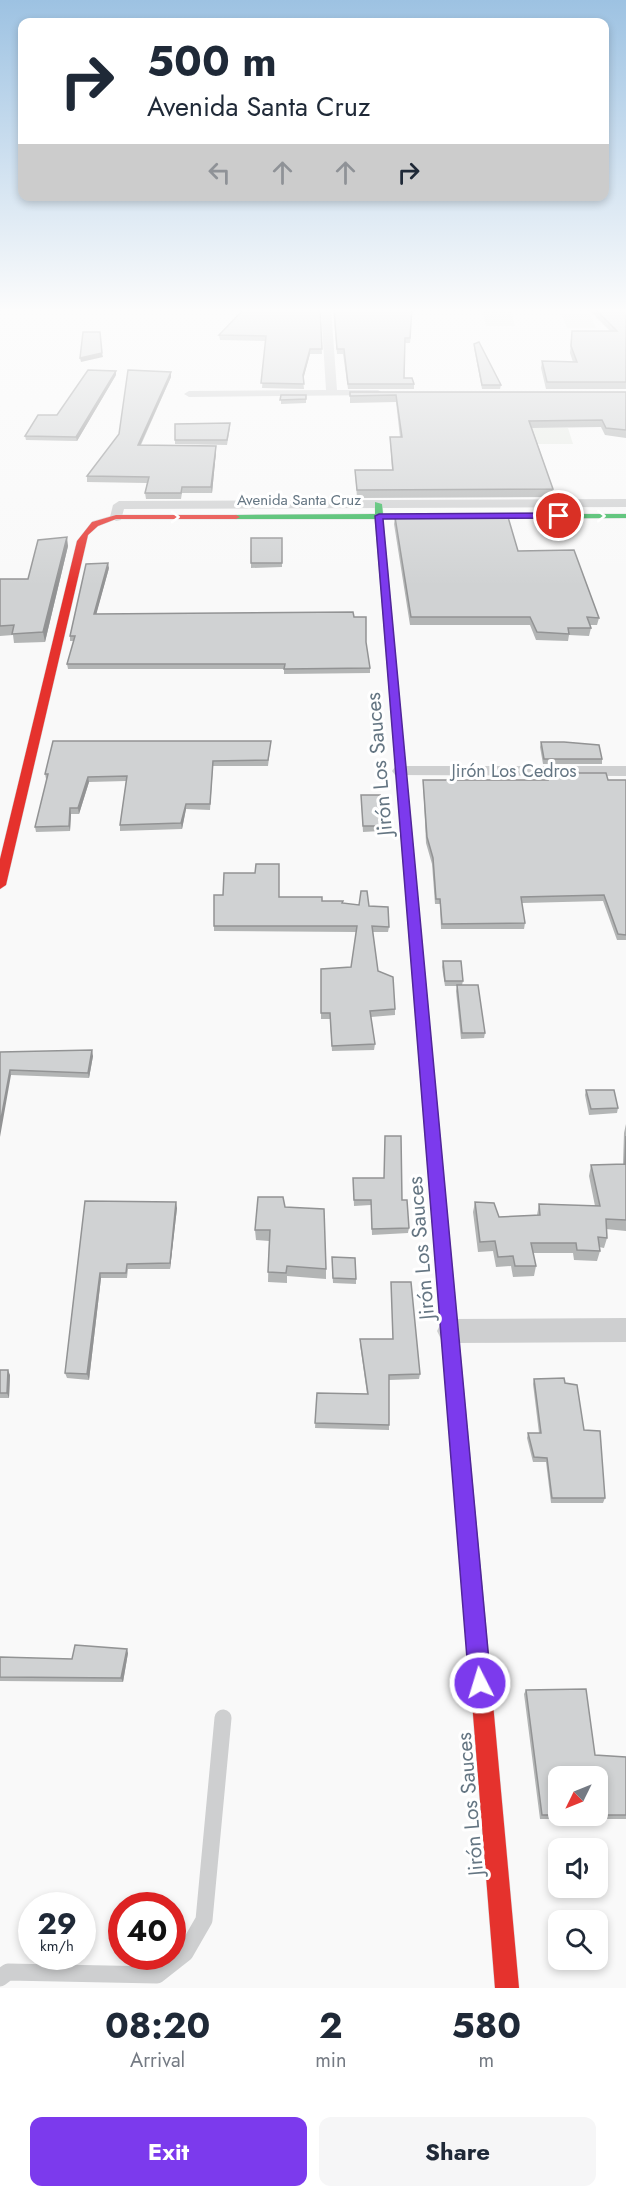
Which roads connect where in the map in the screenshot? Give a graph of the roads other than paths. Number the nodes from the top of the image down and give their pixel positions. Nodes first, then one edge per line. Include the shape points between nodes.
1 (626, 503) edge
2 (379, 510) junction
3 (626, 516) edge
4 (401, 771) junction
5 (626, 771) edge
6 (0, 885) edge
7 (626, 1330) edge
8 (450, 1331) junction
9 (223, 1718) dead end
10 (0, 1978) edge
11 (507, 1988) edge

1 - 2 street, Avenida Santa Cruz
2 -> 3 street, Avenida Santa Cruz
2 - 4 street, Jirón Los Sauces
2 - 6 street, Avenida Santa Cruz via 118,511 88,525 81,541
4 - 5 street, Jirón Los Cedros
4 - 8 street, Jirón Los Sauces
7 - 8 street
8 - 11 street, Jirón Los Sauces
9 - 10 lane via 204,1920 186,1953 157,1975 8,1972

